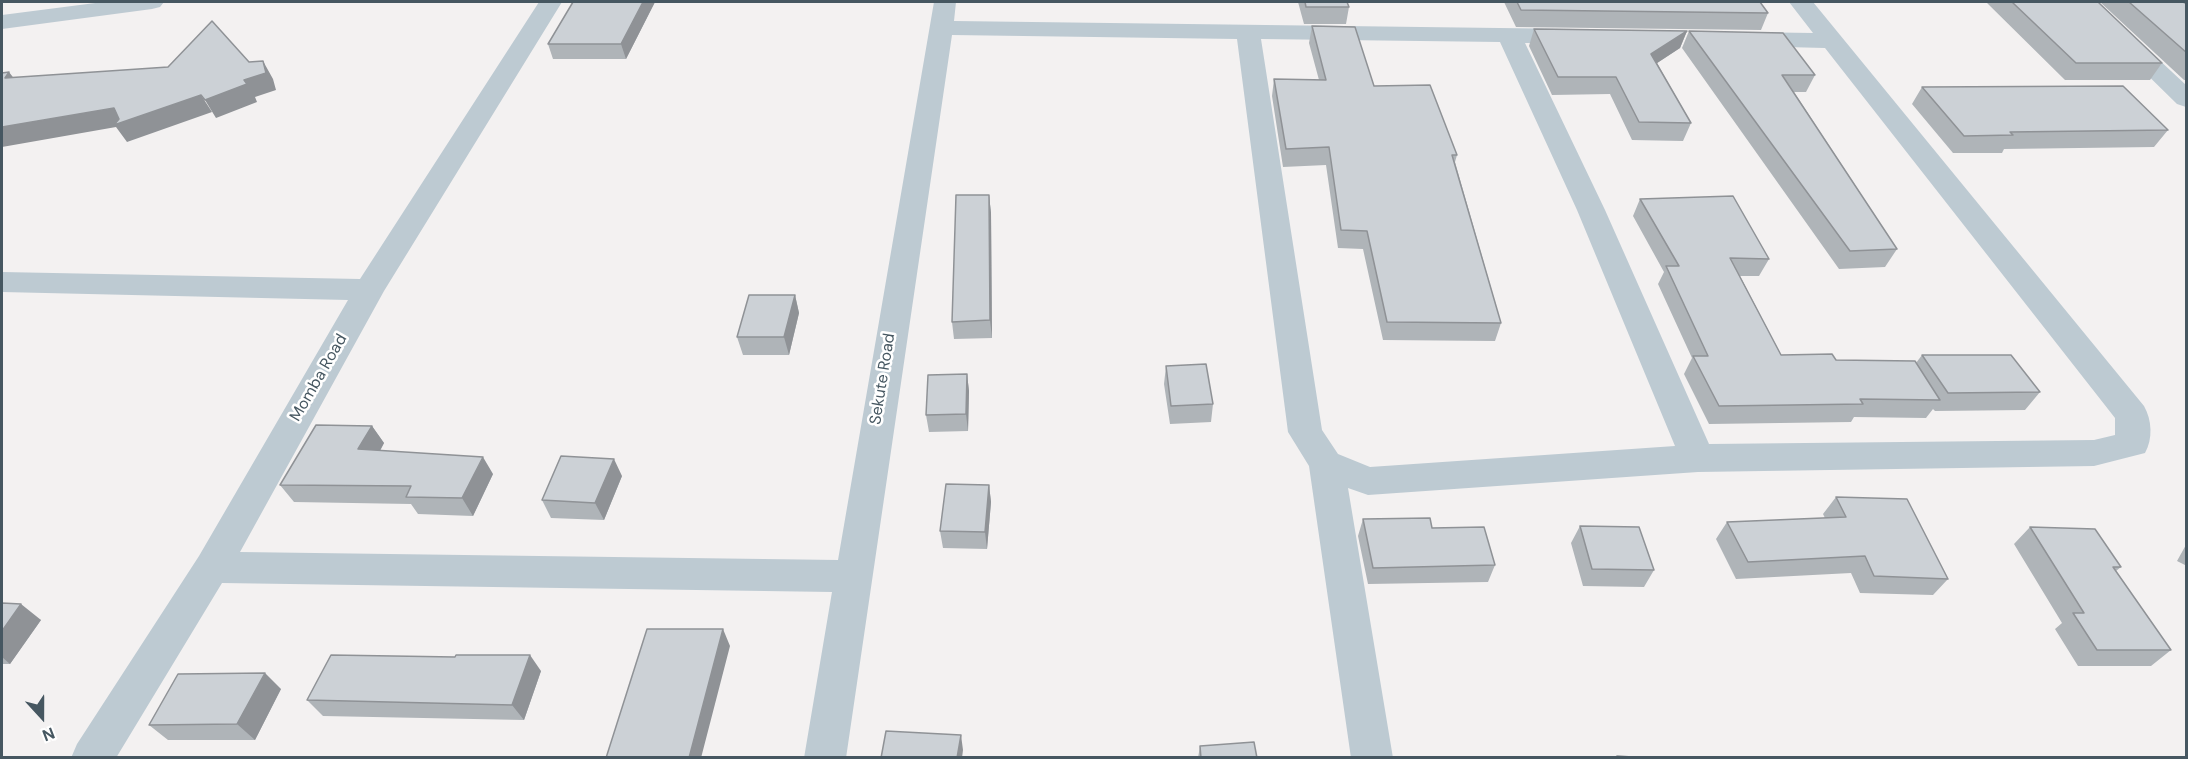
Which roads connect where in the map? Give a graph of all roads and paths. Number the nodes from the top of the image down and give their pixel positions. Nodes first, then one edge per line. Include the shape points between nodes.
1 (152, 2) edge
2 (550, 2) edge
3 (1801, 2) edge
4 (2084, 2) edge
5 (942, 15) edge
6 (2, 22) edge
7 (1248, 31) junction
8 (1509, 34) junction
9 (1599, 37) edge
10 (1727, 39) edge
11 (1832, 41) junction
12 (2187, 99) edge
13 (2, 282) edge
14 (369, 290) junction
15 (1698, 458) junction
16 (1326, 464) junction
17 (212, 567) junction
18 (852, 576) junction
19 (92, 758) edge
20 (825, 758) edge
21 (1372, 758) edge

1 - 6 street
2 - 14 street, Momba Road
3 - 11 street
4 - 12 street
5 - 7 street
5 - 18 street, Sekute Road
7 - 8 street
7 - 16 street via 1305,432
8 - 9 street
8 - 15 street via 1591,210
10 - 11 street
11 - 15 street via 2132,415 2133,444 2094,453
13 - 14 street
14 - 17 street, Momba Road
15 - 16 street via 1368,481
16 - 21 street
17 - 18 street
17 - 19 street, Momba Road
18 - 20 street, Sekute Road

